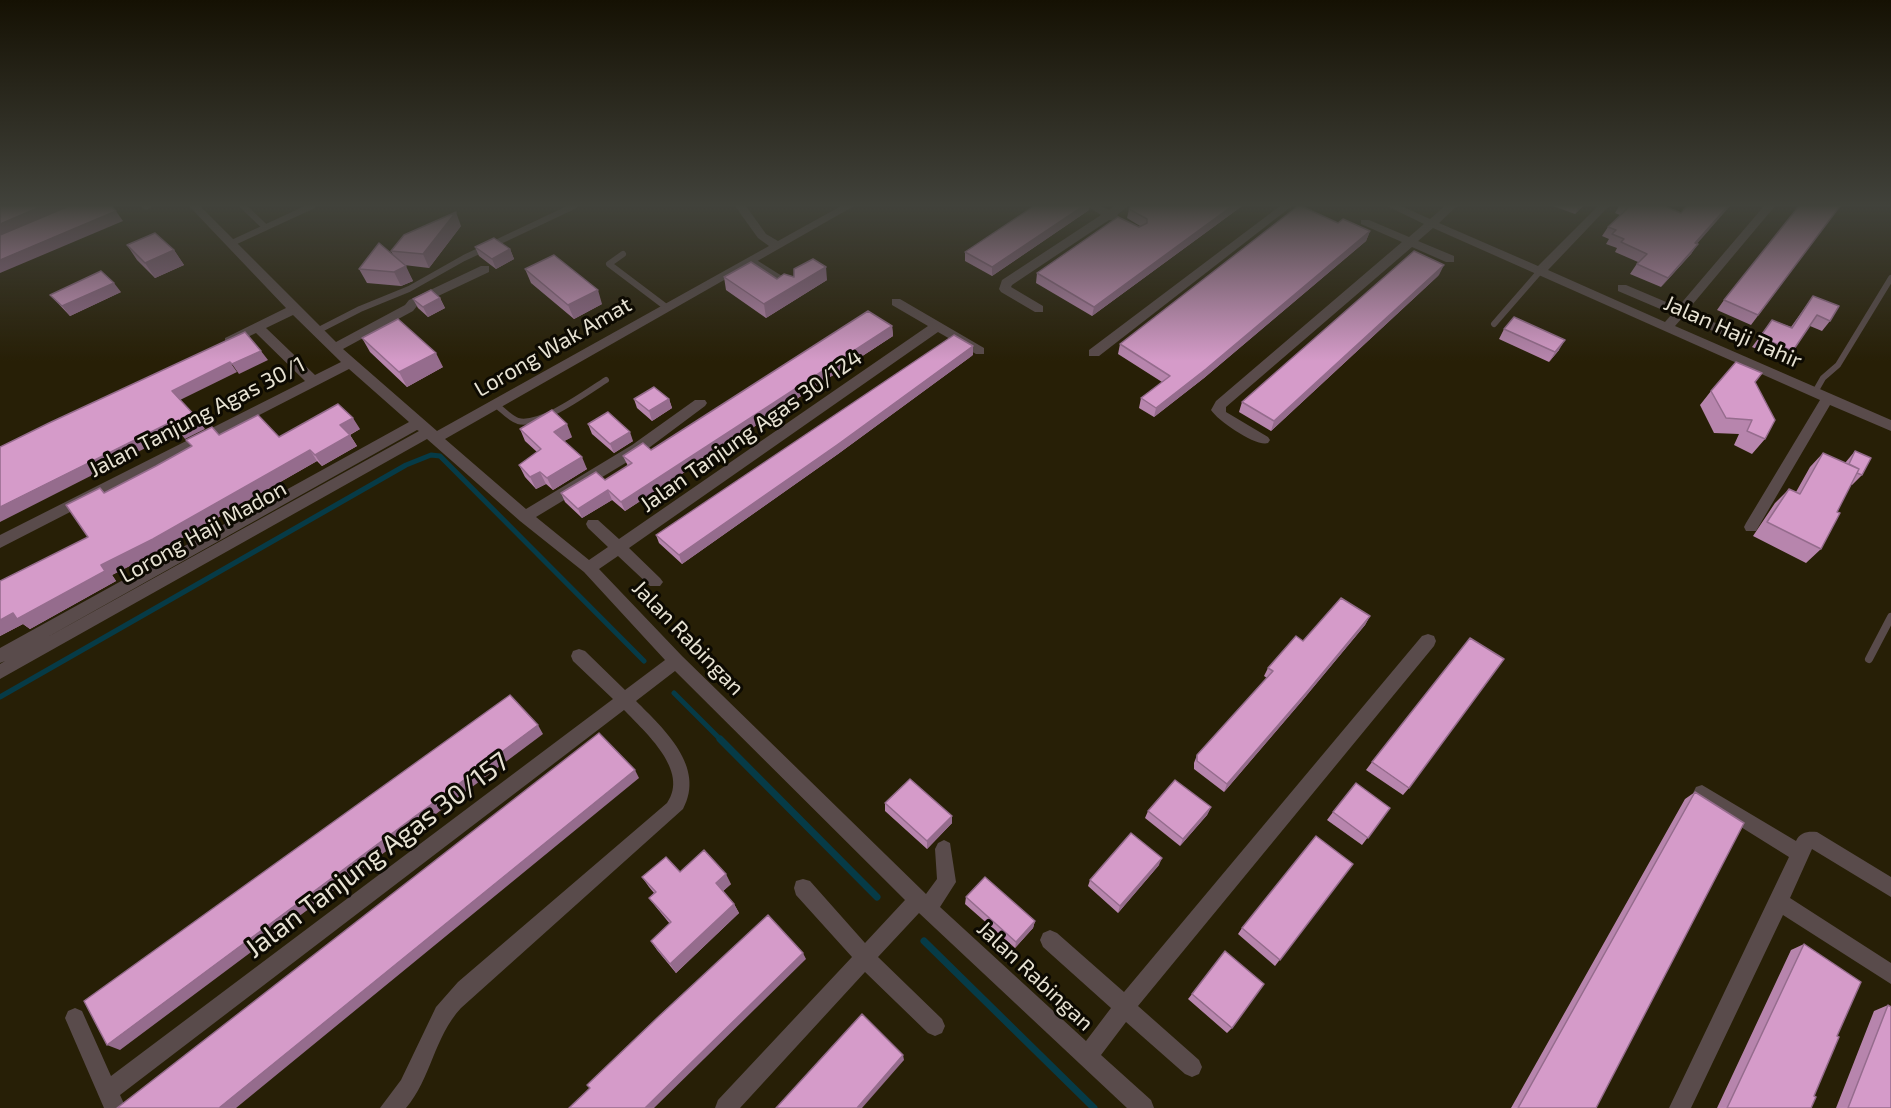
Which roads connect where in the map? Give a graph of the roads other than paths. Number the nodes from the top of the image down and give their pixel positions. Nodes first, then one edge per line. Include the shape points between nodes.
1 (246, 258) edge
2 (465, 258) edge
3 (618, 258) edge
4 (756, 258) edge
5 (1045, 258) edge
6 (1219, 258) edge
7 (1393, 258) edge
8 (1447, 258) edge
9 (1512, 258) edge
10 (1553, 258) edge
11 (1726, 258) edge
12 (1450, 259) dead end
13 (752, 260) junction
14 (484, 269) dead end
15 (1541, 270) junction
16 (1891, 278) edge
17 (793, 286) edge
18 (1622, 288) dead end
19 (896, 302) dead end
20 (666, 307) junction
21 (294, 309) junction
22 (1039, 309) dead end
23 (1680, 312) junction
24 (1494, 324) dead end
25 (1668, 326) junction
26 (258, 327) junction
27 (936, 327) junction
28 (317, 331) junction
29 (1743, 339) dead end
30 (215, 348) edge
31 (336, 348) junction
32 (980, 351) dead end
33 (1094, 353) dead end
34 (350, 363) junction
35 (606, 380) dead end
36 (313, 381) junction
37 (1821, 394) junction
38 (700, 403) dead end
39 (495, 404) junction
40 (1891, 426) edge
41 (428, 431) junction
42 (1263, 440) dead end
43 (525, 517) junction
44 (593, 524) dead end
45 (1751, 527) dead end
46 (0, 542) edge
47 (619, 547) junction
48 (589, 567) junction
49 (655, 582) dead end
50 (1891, 617) edge
51 (1428, 641) dead end
52 (0, 656) edge
53 (579, 656) dead end
54 (1869, 659) dead end
55 (676, 661) junction
56 (0, 672) edge
57 (624, 702) junction
58 (1702, 793) edge
59 (944, 849) dead end
60 (1800, 854) junction
61 (802, 888) dead end
62 (1891, 888) edge
63 (1779, 902) junction
64 (922, 904) junction
65 (1050, 940) dead end
66 (866, 958) junction
67 (1891, 974) edge
68 (1126, 1005) junction
69 (75, 1018) dead end
70 (935, 1026) dead end
71 (1088, 1055) junction
72 (1192, 1067) dead end
73 (112, 1099) edge
74 (391, 1108) edge
75 (726, 1108) edge
76 (1143, 1108) edge
77 (1680, 1108) edge

1 - 21 street, Jalan Rabingan
2 - 28 lane via 409,289
3 - 20 lane via 609,264
4 - 13 street, Lorong Wak Amat
5 - 22 street via 1006,283 1005,288
6 - 33 street
7 - 42 street via 1221,404 1221,415
8 - 12 street
9 - 15 street, Jalan Haji Tahir
10 - 15 street
11 - 23 street
13 - 17 lane
13 - 20 street, Lorong Wak Amat
14 - 31 street via 413,303
15 - 24 lane
15 - 25 street, Jalan Haji Tahir
16 - 37 lane via 1838,365 1822,378
18 - 23 street
19 - 27 street
20 - 39 street, Lorong Wak Amat
21 - 26 street
21 - 28 street, Jalan Rabingan
23 - 25 street
23 - 29 street
25 - 37 street, Jalan Haji Tahir
26 - 30 street
26 - 36 street
27 - 32 street
27 - 47 street, Jalan Tanjung Agas 30/124
28 - 31 street, Jalan Rabingan
31 - 34 street, Jalan Rabingan
34 - 36 street, Jalan Tanjung Agas 30/1
34 - 41 street, Jalan Rabingan
35 - 39 lane via 529,422 517,421
36 - 46 street, Jalan Tanjung Agas 30/1
37 - 40 street, Jalan Haji Tahir
37 - 45 street
38 - 43 street via 637,449
39 - 41 street, Lorong Wak Amat
41 - 43 street, Jalan Rabingan
41 - 52 street
41 - 56 street, Lorong Haji Madon
43 - 48 street, Jalan Rabingan
44 - 47 street
47 - 48 street, Jalan Tanjung Agas 30/124
47 - 49 street
48 - 55 street, Jalan Rabingan
50 - 54 lane
51 - 68 street
53 - 57 street
55 - 57 street, Jalan Tanjung Agas 30/157
55 - 64 street, Jalan Rabingan
57 - 73 street, Jalan Tanjung Agas 30/157
57 - 74 street via 668,745 682,772 682,796 673,809 465,989 443,1014 406,1091
58 - 60 street
59 - 64 street via 947,882
60 - 62 street via 1808,840 1817,841
60 - 63 street
61 - 66 street
63 - 67 street
63 - 77 street
64 - 66 street
64 - 71 street, Jalan Rabingan
65 - 68 street
66 - 70 street
66 - 75 street
68 - 71 street
68 - 72 street
69 - 73 street
71 - 76 street, Jalan Rabingan

